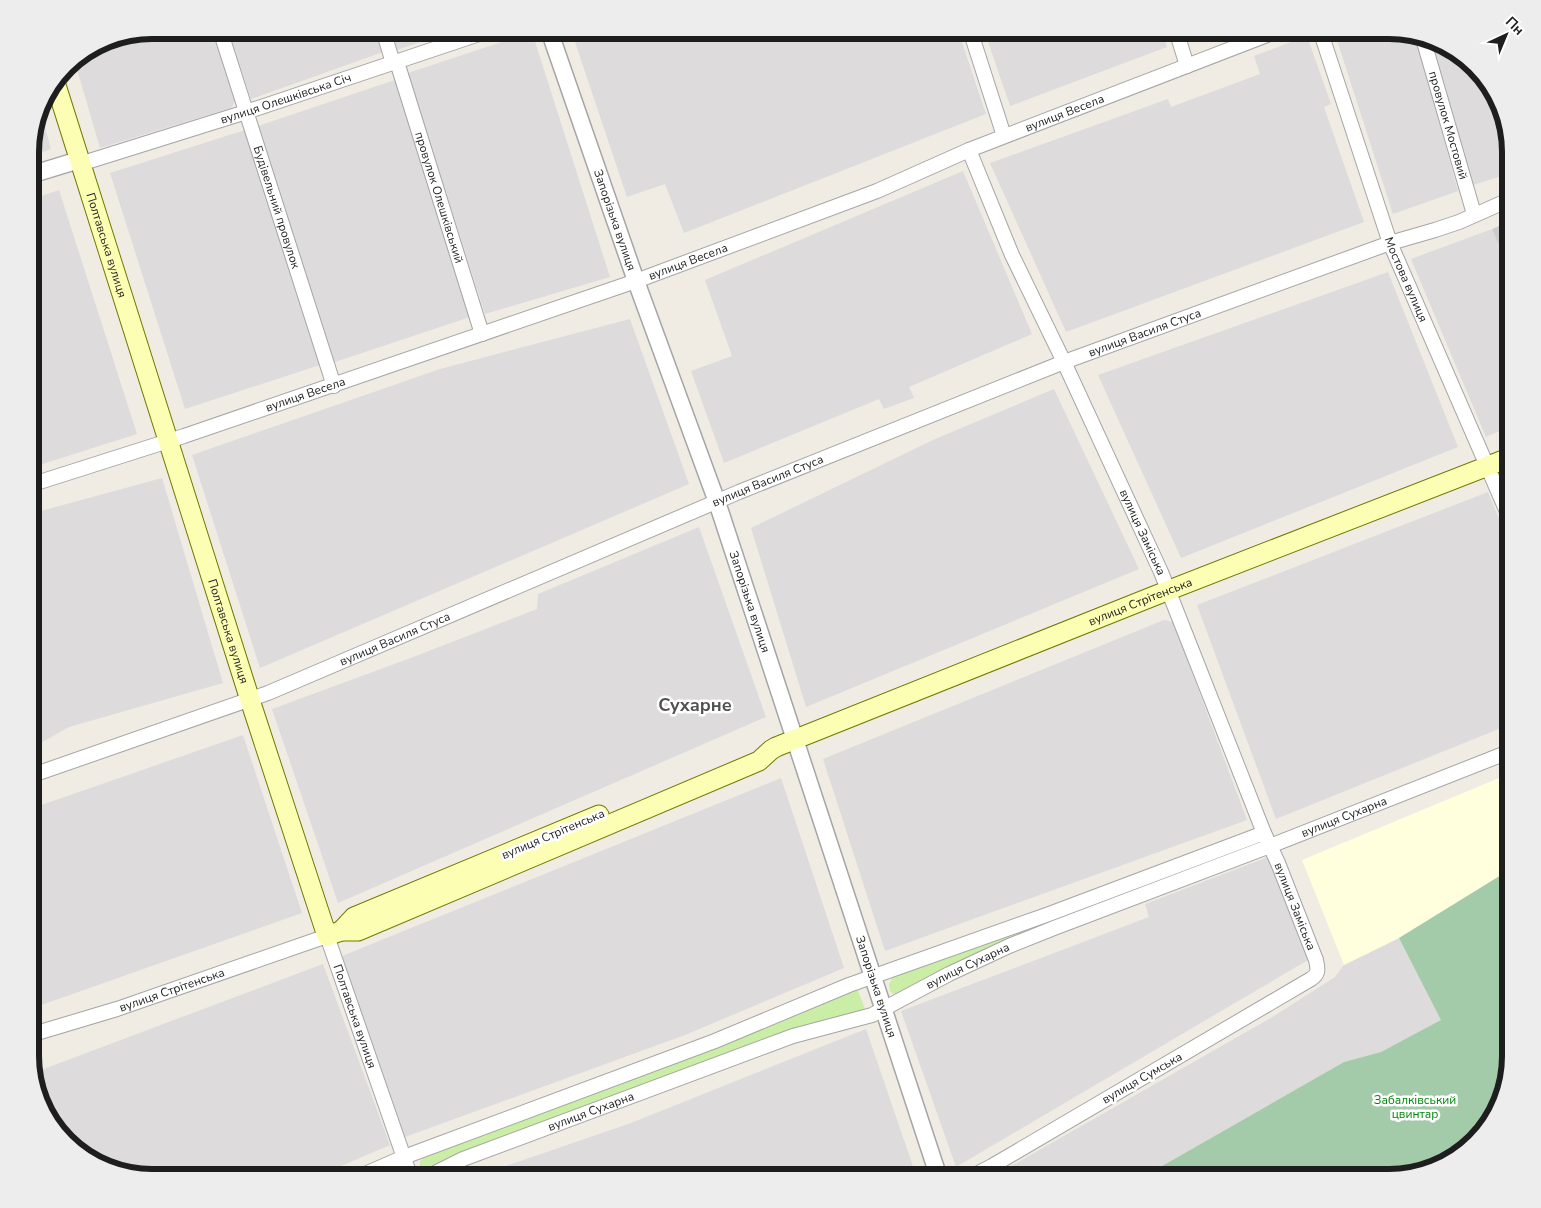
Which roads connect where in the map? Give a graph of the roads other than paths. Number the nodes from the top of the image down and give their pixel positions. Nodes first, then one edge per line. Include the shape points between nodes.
1 (223, 39) edge
2 (386, 39) edge
3 (464, 39) edge
4 (552, 39) edge
5 (973, 39) edge
6 (1179, 39) edge
7 (1257, 39) edge
8 (1323, 39) edge
9 (1425, 45) edge
10 (395, 62) junction
11 (1187, 66) junction
12 (57, 90) edge
13 (246, 112) junction
14 (1004, 136) junction
15 (969, 150) junction
16 (80, 162) junction
17 (39, 173) edge
18 (1502, 203) edge
19 (1474, 214) junction
20 (1390, 243) junction
21 (636, 282) junction
22 (482, 334) junction
23 (1064, 362) junction
24 (334, 386) junction
25 (168, 441) junction
26 (1502, 460) edge
27 (1487, 466) junction
28 (39, 482) edge
29 (1502, 500) edge
30 (717, 502) junction
31 (1168, 590) junction
32 (250, 700) junction
33 (795, 739) junction
34 (1502, 755) edge
35 (39, 773) edge
36 (1264, 832) junction
37 (1270, 846) junction
38 (334, 933) junction
39 (1315, 976) joint
40 (873, 977) junction
41 (884, 1009) junction
42 (39, 1032) edge
43 (404, 1157) junction
44 (377, 1169) edge
45 (408, 1169) edge
46 (443, 1169) edge
47 (937, 1169) edge
48 (986, 1169) edge

1 - 13 street, Будівельний провулок
2 - 10 street, провулок Олешківський
3 - 10 street, вулиця Олешківська Січ
4 - 21 street, Запорізька вулиця
5 - 14 street
6 - 11 street
7 - 11 street, вулиця Весела
8 - 20 street, Мостова вулиця
9 - 19 street, провулок Мостовий
10 - 13 street, вулиця Олешківська Січ
10 - 22 street, провулок Олешківський
11 - 14 street, вулиця Весела
12 - 16 main road, Полтавська вулиця
13 - 16 street, вулиця Олешківська Січ
13 - 24 street, Будівельний провулок
14 - 15 street, вулиця Весела
15 - 21 street, вулиця Весела via 877,190
15 - 23 street, вулиця Заміська via 1012,256
16 - 17 street, вулиця Олешківська Січ
16 - 25 main road, Полтавська вулиця
18 - 19 street, вулиця Василя Стуса
19 - 20 street, вулиця Василя Стуса
20 - 23 street, вулиця Василя Стуса
20 - 27 street, Мостова вулиця
21 - 22 street, вулиця Весела
21 - 30 street, Запорізька вулиця
22 - 24 street, вулиця Весела
23 - 30 street, вулиця Василя Стуса
23 - 31 street, вулиця Заміська
24 - 25 street, вулиця Весела
25 - 28 street, вулиця Весела
25 - 32 main road, Полтавська вулиця
26 - 27 main road, вулиця Стрітенська
27 - 29 street, Мостова вулиця
27 - 31 main road, вулиця Стрітенська
30 - 32 street, вулиця Василя Стуса
30 - 33 street, Запорізька вулиця
31 - 33 main road, вулиця Стрітенська
31 - 36 street, вулиця Заміська
32 - 35 street, вулиця Василя Стуса
32 - 38 main road, Полтавська вулиця
33 - 38 main road, вулиця Стрітенська via 773,748 754,750 354,916
33 - 40 street, Запорізька вулиця
34 - 37 street, вулиця Сухарна
36 - 37 street, вулиця Заміська
36 - 40 street, вулиця Сухарна
37 - 39 street, вулиця Заміська via 1316,960 1318,972
37 - 41 street, вулиця Сухарна via 1009,946
38 - 42 street, вулиця Стрітенська via 117,1009
38 - 43 street, Полтавська вулиця
39 - 48 street, вулиця Сумська
40 - 41 street, Запорізька вулиця
40 - 43 street, вулиця Сухарна via 714,1042
41 - 46 street, вулиця Сухарна via 793,1036
41 - 47 street, Запорізька вулиця
43 - 44 street, вулиця Сухарна
43 - 45 street, Полтавська вулиця

